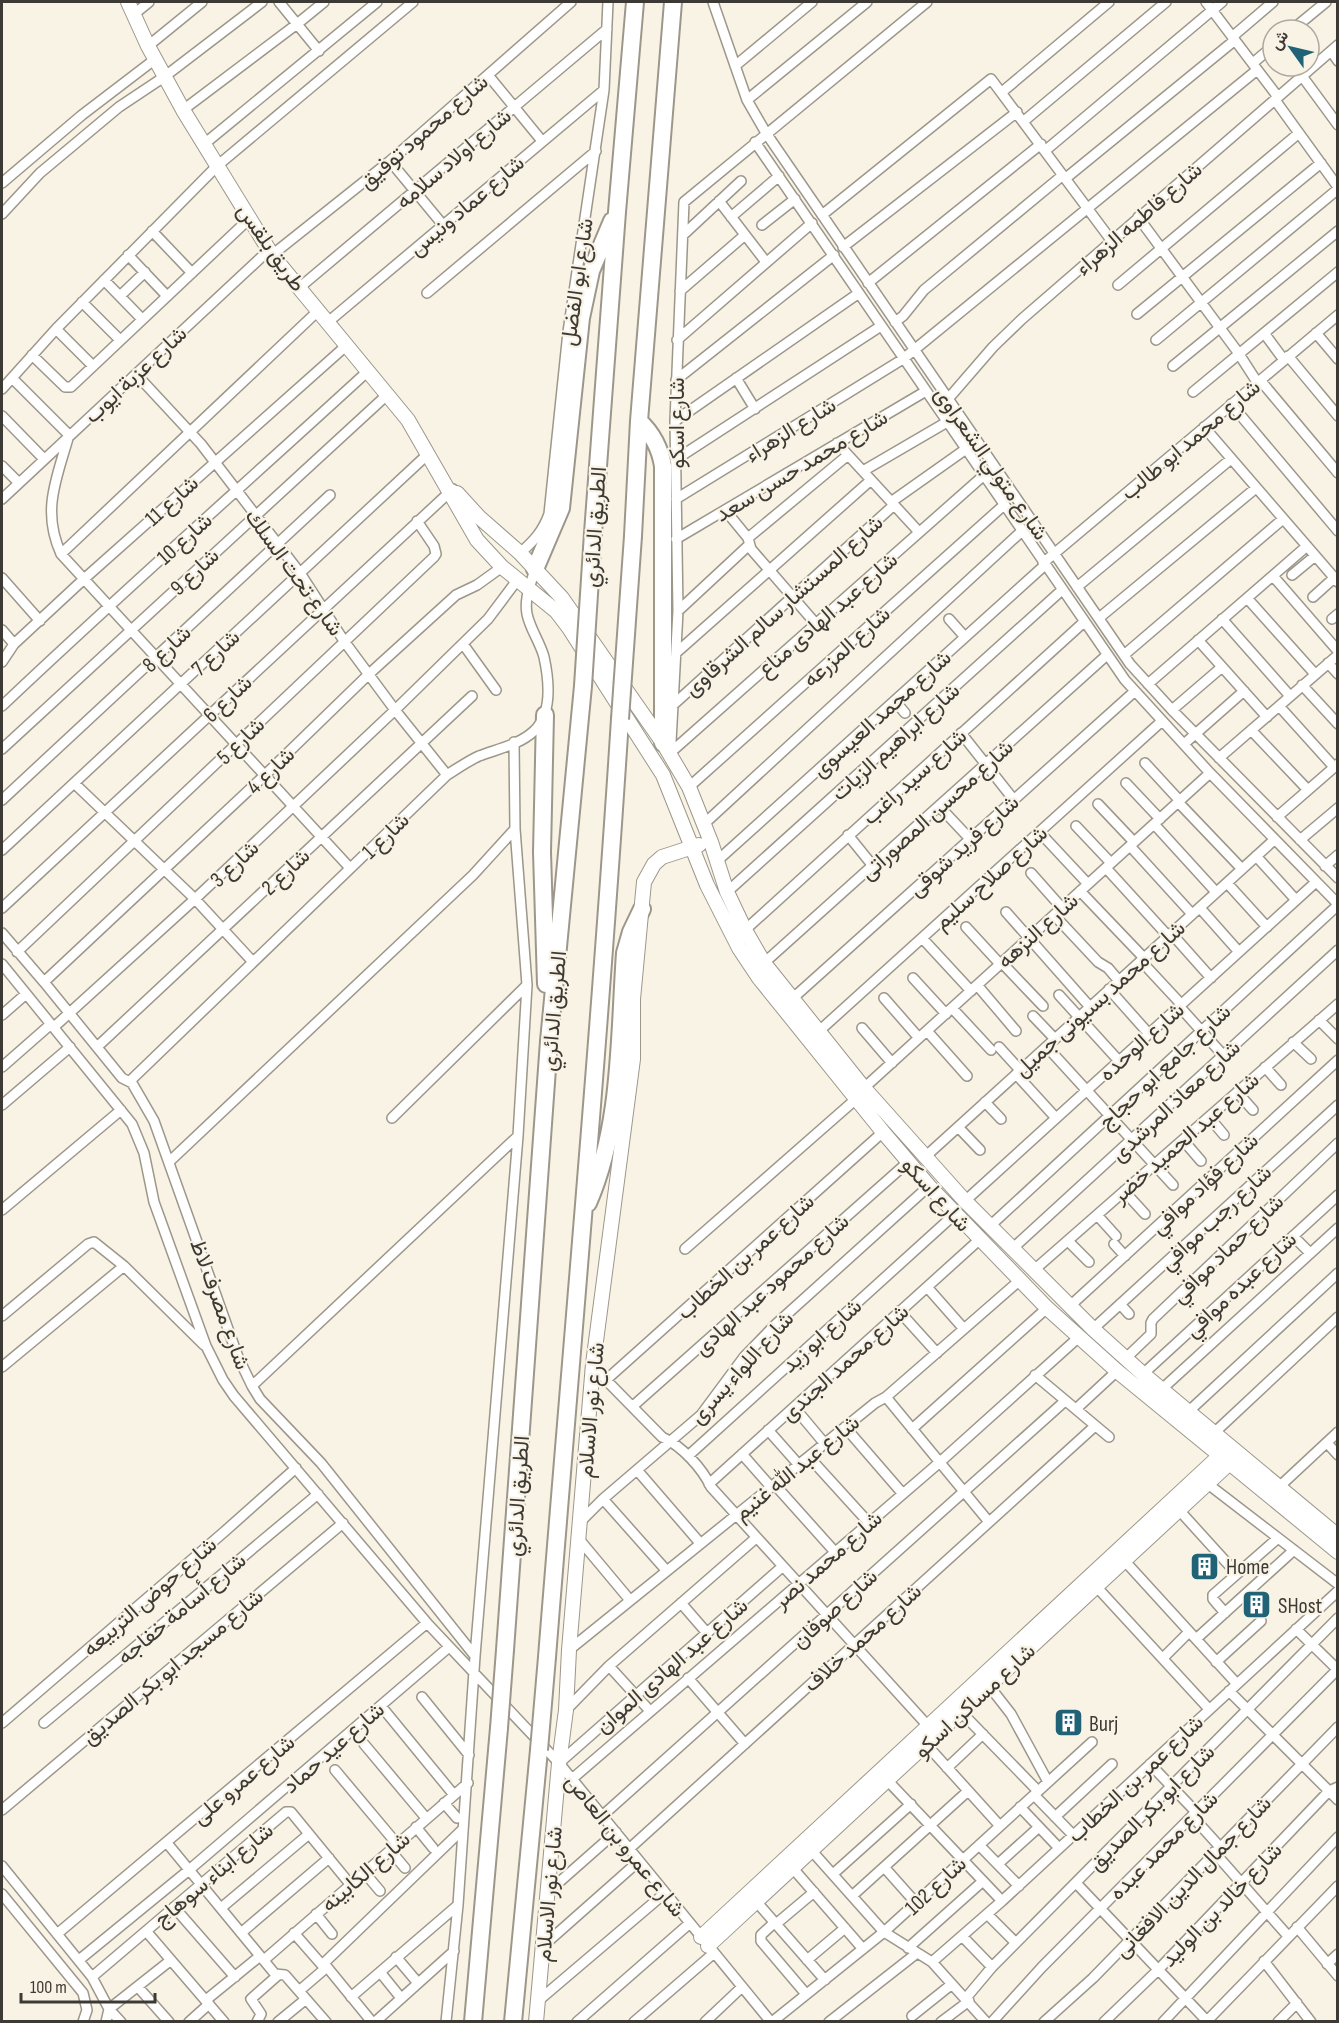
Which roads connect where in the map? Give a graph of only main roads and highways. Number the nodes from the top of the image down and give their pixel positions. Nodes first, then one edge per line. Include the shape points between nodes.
1 (128, 2) edge
2 (635, 2) edge
3 (673, 2) edge
4 (617, 212) junction
5 (639, 422) junction
6 (451, 491) junction
7 (536, 569) junction
8 (545, 715) road end
9 (667, 748) junction
10 (711, 842) junction
11 (692, 846) junction
12 (642, 909) junction
13 (549, 1041) junction
14 (860, 1093) junction
15 (582, 1218) junction
16 (1230, 1454) junction
17 (1203, 1480) junction
18 (1338, 1536) edge
19 (1338, 1552) edge
20 (1120, 1556) junction
21 (985, 1681) junction
22 (924, 1736) junction
23 (846, 1810) junction
24 (788, 1864) junction
25 (708, 1945) road end
26 (473, 2022) edge
27 (513, 2022) edge
28 (536, 2022) edge

1 - 6 main road, طريق بلقس via 154,60 271,253 408,420
2 - 4 highway, الطريق الدائري
3 - 5 highway, الطريق الدائري
4 - 7 highway via 585,294 561,508
4 - 13 highway, الطريق الدائري, bridge via 583,686
5 - 9 highway via 657,444 663,466
5 - 15 highway, الطريق الدائري, bridge via 593,1109
6 - 7 main road
6 - 11 main road, شارع اسكو via 477,540 502,567 556,611 569,628 647,747 670,789
7 - 9 main road via 562,598
8 - 13 highway via 542,852
9 - 10 main road, شارع اسكو via 689,787
10 - 11 main road, شارع نور الاسلام
10 - 14 main road, شارع اسكو via 728,892 764,963
11 - 12 main road, شارع نور الاسلام via 654,864 644,882
11 - 14 main road, شارع اسكو via 722,917 759,978
12 - 15 highway via 625,953 610,1137
12 - 28 main road, شارع نور الاسلام via 633,999 633,1059 593,1364
13 - 26 highway, الطريق الدائري, bridge via 505,1650
14 - 16 main road, شارع اسكو via 1093,1329 1214,1432
14 - 16 main road, شارع اسكو via 883,1132 908,1162 1019,1281 1117,1371
15 - 27 highway, الطريق الدائري, bridge
16 - 17 main road, شارع مساكن اسكو
16 - 18 main road, شارع اسكو via 1279,1487
16 - 19 main road, شارع اسكو
17 - 20 main road, شارع مساكن اسكو
17 - 20 main road, شارع مساكن اسكو via 1179,1510
20 - 21 main road, شارع مساكن اسكو
21 - 22 main road, شارع مساكن اسكو
21 - 22 main road, شارع مساكن اسكو via 961,1712
22 - 23 main road, شارع مساكن اسكو
22 - 23 main road, شارع مساكن اسكو via 887,1780
23 - 24 main road, شارع مساكن اسكو
23 - 24 main road, شارع مساكن اسكو via 811,1850
24 - 25 main road, شارع مساكن اسكو

